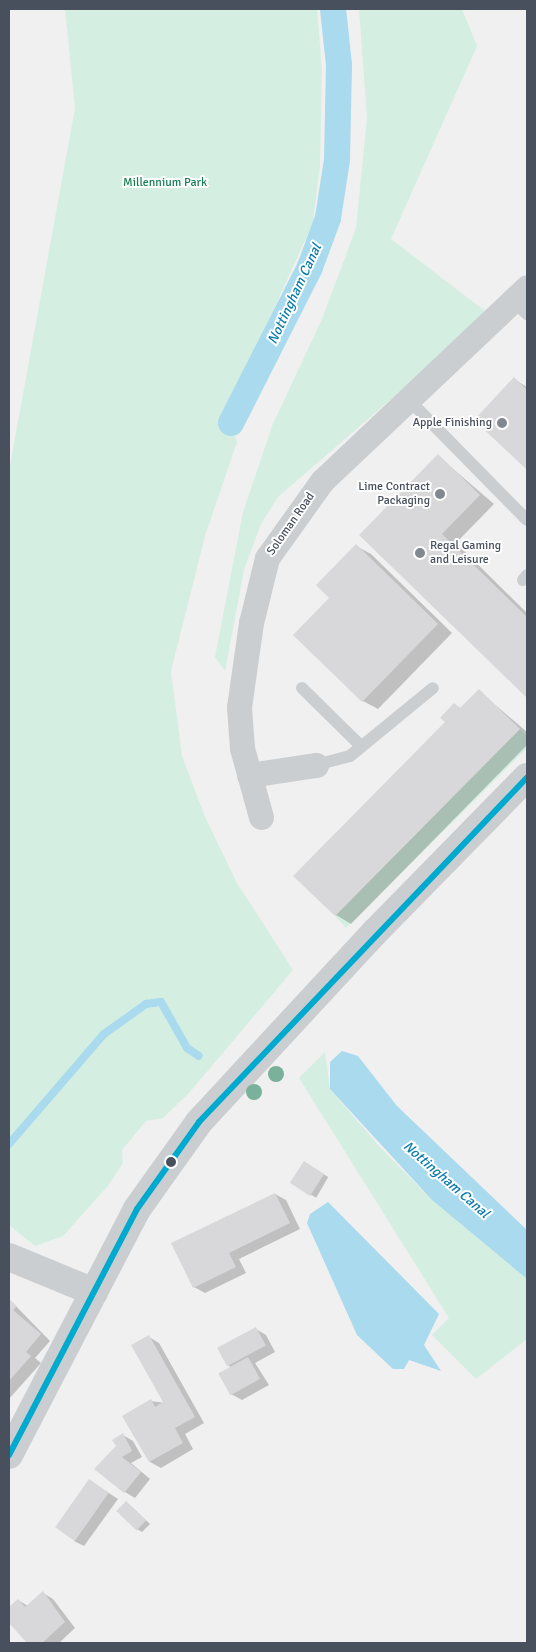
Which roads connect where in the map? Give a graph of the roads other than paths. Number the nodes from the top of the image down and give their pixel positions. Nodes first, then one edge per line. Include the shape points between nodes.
1 (523, 301) edge
2 (409, 400) junction
3 (527, 520) edge
4 (302, 688) dead end
5 (433, 688) dead end
6 (361, 746) junction
7 (316, 765) joint
8 (248, 776) junction
9 (527, 777) edge
10 (261, 817) dead end
11 (9, 1257) edge
12 (94, 1292) junction
13 (9, 1454) edge

1 - 2 street, Soloman Road
2 - 3 lane
2 - 8 street, Soloman Road via 322,481 267,558 251,623 239,707
4 - 6 lane
5 - 6 lane
6 - 7 lane via 350,756
7 - 8 street
8 - 10 street, Soloman Road
9 - 12 street via 375,932 199,1122 137,1209
11 - 12 street
12 - 13 street

